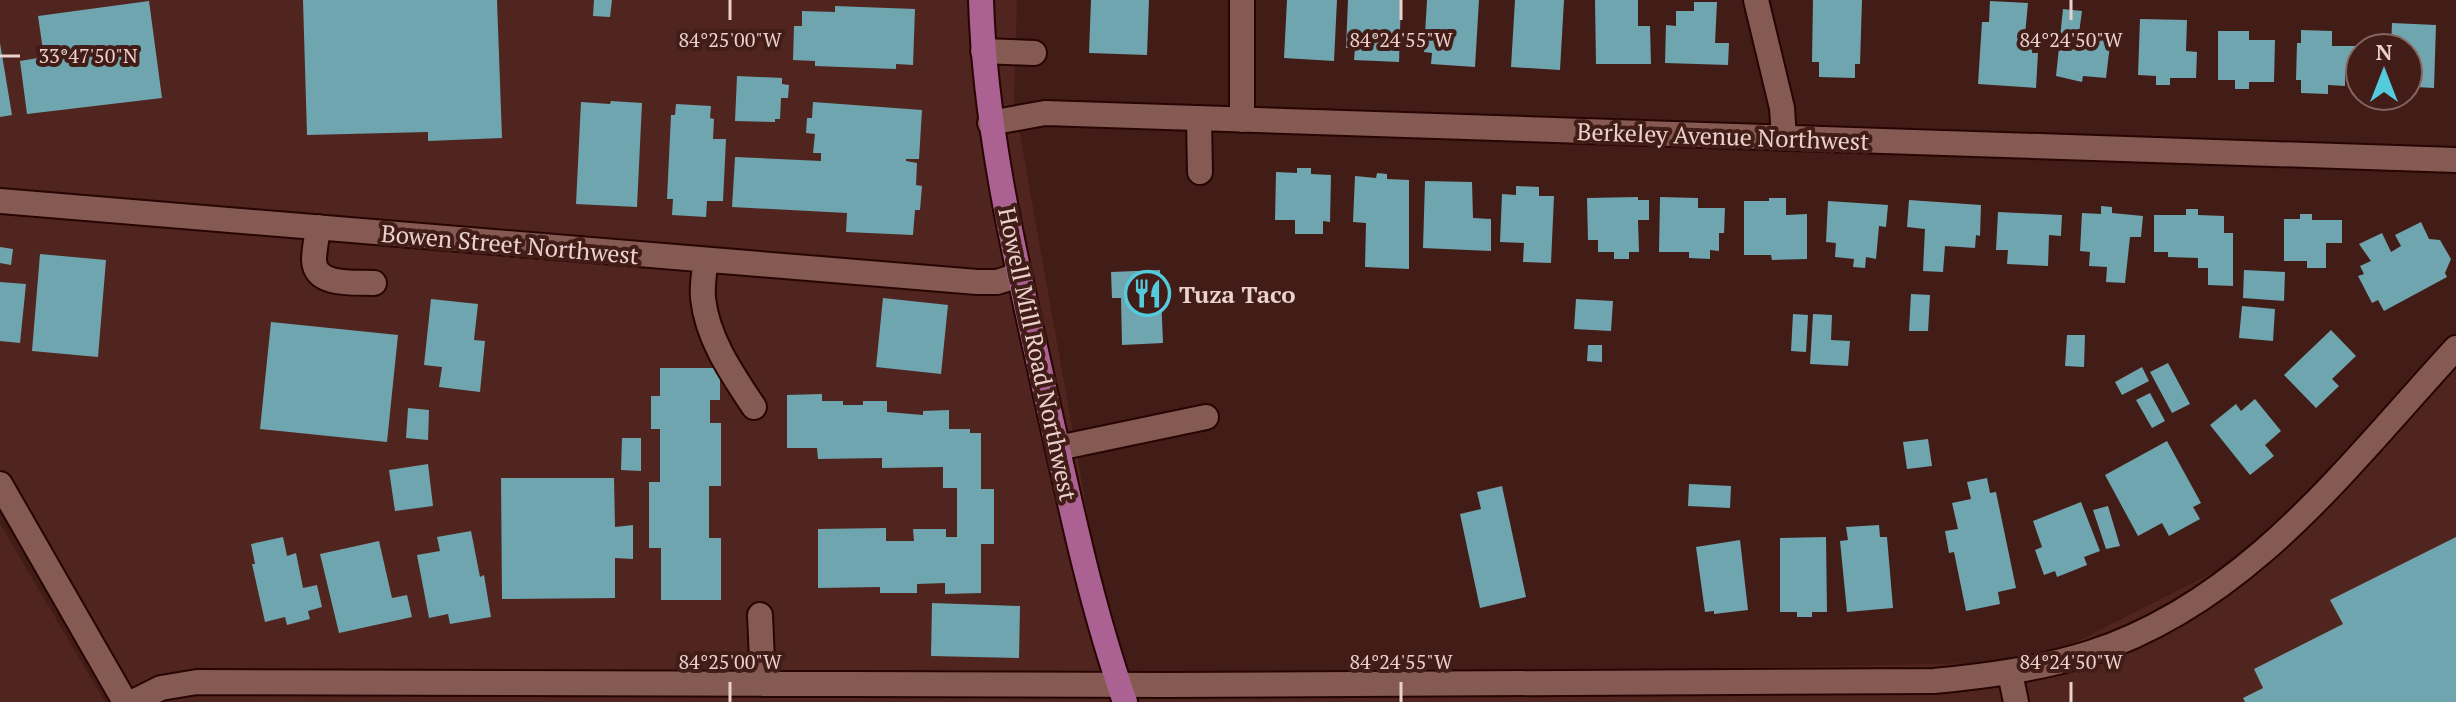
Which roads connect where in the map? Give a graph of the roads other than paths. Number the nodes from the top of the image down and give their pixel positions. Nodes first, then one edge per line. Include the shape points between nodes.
1 (981, 0) edge
2 (1242, 0) edge
3 (1756, 0) edge
4 (983, 51) junction
5 (1034, 53) dead end
6 (1199, 119) junction
7 (1242, 120) junction
8 (990, 123) junction
9 (1784, 138) junction
10 (2456, 160) edge
11 (1200, 172) dead end
12 (0, 201) edge
13 (318, 227) junction
14 (706, 260) junction
15 (1019, 275) junction
16 (374, 283) dead end
17 (2456, 348) edge
18 (754, 407) dead end
19 (1206, 417) dead end
20 (1058, 448) junction
21 (0, 484) edge
22 (760, 615) dead end
23 (2010, 673) junction
24 (763, 684) junction
25 (648, 693) edge
26 (1122, 694) edge
27 (125, 702) edge
28 (133, 702) edge
29 (2016, 702) edge

1 - 4 main road, Howell Mill Road Northwest
2 - 7 street
3 - 9 street via 1782,108
4 - 5 street
4 - 8 main road, Howell Mill Road Northwest
6 - 7 street, Berkeley Avenue Northwest
6 - 8 street, Berkeley Avenue Northwest via 1045,113
6 - 11 street
7 - 9 street, Berkeley Avenue Northwest
8 - 15 main road, Howell Mill Road Northwest
9 - 10 street, Berkeley Avenue Northwest
12 - 13 street, Bowen Street Northwest
13 - 14 street, Bowen Street Northwest
13 - 16 street via 314,260 322,277
14 - 15 street, Bowen Street Northwest via 977,282
14 - 18 street via 707,322
15 - 20 main road, Howell Mill Road Northwest
17 - 23 street via 2280,539 2237,575 2142,632
19 - 20 street
20 - 26 main road, Howell Mill Road Northwest
21 - 27 street
22 - 24 street
23 - 26 street via 1934,681
23 - 29 street
24 - 25 street
24 - 26 street
25 - 28 street via 197,682 161,688

